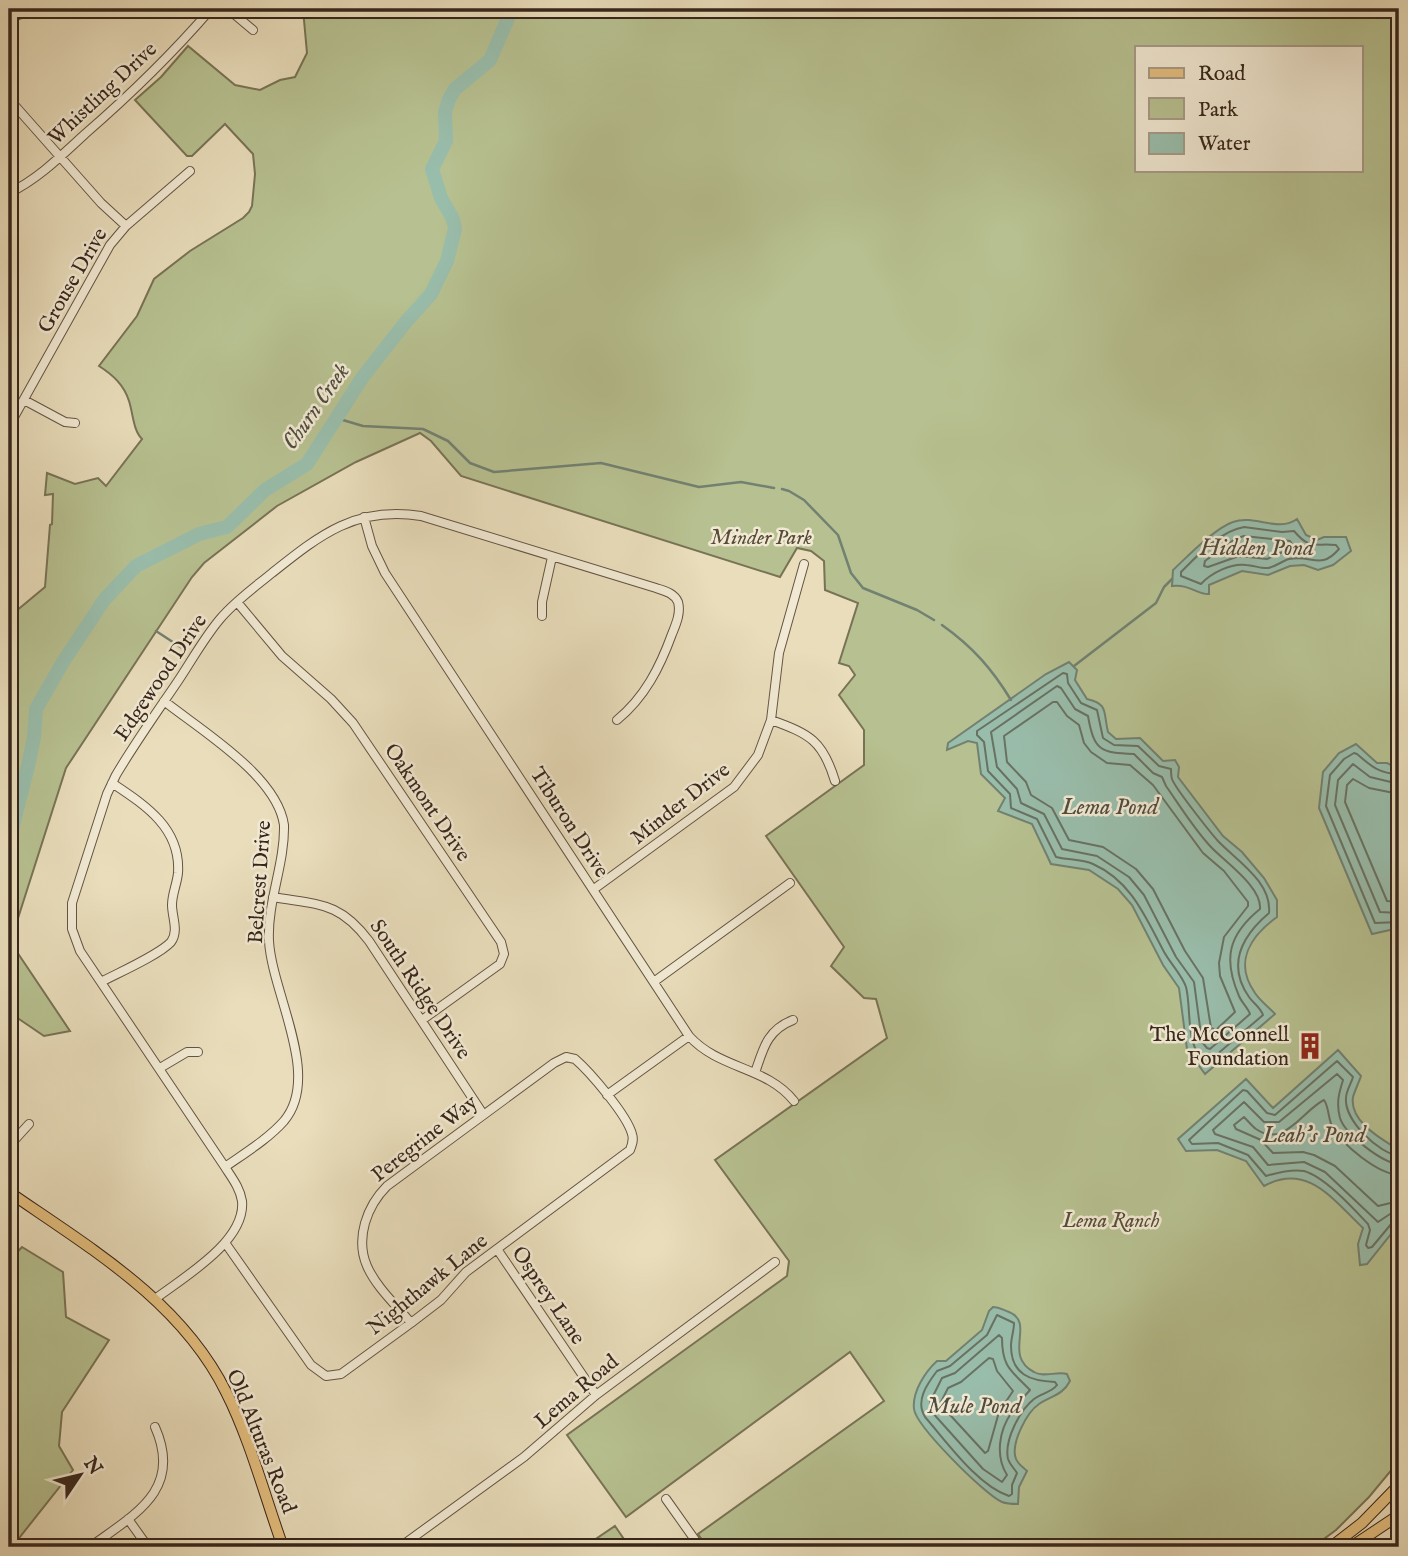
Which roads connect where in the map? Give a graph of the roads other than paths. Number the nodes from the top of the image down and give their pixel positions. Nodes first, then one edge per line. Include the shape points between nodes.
1 (37, 9) edge
2 (211, 9) edge
3 (228, 9) edge
4 (9, 19) edge
5 (253, 30) dead end
6 (9, 99) edge
7 (60, 156) junction
8 (190, 171) dead end
9 (9, 193) edge
10 (126, 226) junction
11 (24, 400) junction
12 (75, 423) dead end
13 (9, 426) edge
14 (364, 517) junction
15 (552, 557) junction
16 (804, 564) dead end
17 (237, 602) junction
18 (542, 616) dead end
19 (164, 701) junction
20 (617, 720) dead end
21 (771, 720) junction
22 (835, 781) dead end
23 (112, 783) junction
24 (790, 883) dead end
25 (594, 889) junction
26 (273, 897) junction
27 (654, 981) junction
28 (101, 982) junction
29 (422, 1020) junction
30 (793, 1020) dead end
31 (689, 1036) junction
32 (198, 1052) dead end
33 (160, 1068) junction
34 (755, 1073) junction
35 (607, 1094) junction
36 (794, 1101) dead end
37 (483, 1114) junction
38 (29, 1124) dead end
39 (9, 1146) edge
40 (225, 1167) junction
41 (9, 1192) edge
42 (226, 1244) junction
43 (496, 1249) junction
44 (775, 1262) dead end
45 (155, 1299) junction
46 (411, 1323) junction
47 (596, 1395) junction
48 (155, 1427) dead end
49 (1399, 1485) edge
50 (666, 1499) dead end
51 (1399, 1515) edge
52 (128, 1519) junction
53 (90, 1547) edge
54 (148, 1547) edge
55 (283, 1547) edge
56 (400, 1547) edge
57 (700, 1547) edge
58 (1331, 1547) edge
59 (1351, 1547) edge

1 - 4 street
2 - 7 street, Whistling Drive via 155,71
3 - 5 street
6 - 7 street
7 - 9 street, Whistling Drive via 36,178
7 - 10 street
8 - 10 street, Grouse Drive
10 - 11 street, Grouse Drive via 99,262
11 - 12 street
11 - 13 street, Grouse Drive
14 - 15 street, Edgewood Drive via 421,516
14 - 17 street, Edgewood Drive via 319,537
14 - 25 street, Tiburon Drive via 384,573
15 - 18 street
15 - 20 street, Edgewood Drive via 656,587 677,602 678,617 656,672
16 - 21 street, Minder Drive via 779,653
17 - 19 street, Edgewood Drive via 217,622
17 - 29 street, Oakmont Drive via 282,656 353,723 502,946 500,964
19 - 23 street, Edgewood Drive
19 - 26 street, Belcrest Drive via 247,768 275,797 285,830
21 - 22 street via 820,747
21 - 25 street, Minder Drive via 758,755 734,787
23 - 28 street, Edgewood Drive via 71,907 76,942
23 - 28 street via 154,813 175,844 175,931 171,942 160,950
24 - 27 street
25 - 27 street, Tiburon Drive
26 - 29 street, South Ridge Drive via 333,908 351,919
26 - 40 street, Belcrest Drive via 270,947 299,1070 298,1095 281,1123
27 - 31 street, Tiburon Drive
28 - 33 street, Edgewood Drive
29 - 37 street, South Ridge Drive
30 - 34 street via 772,1032
31 - 34 street, Tiburon Drive via 713,1056
31 - 35 street
32 - 33 street via 187,1052
33 - 40 street, Edgewood Drive
34 - 36 street, Tiburon Drive via 779,1085
35 - 37 street, Peregrine Way via 578,1061 566,1058
35 - 43 street, Nighthawk Lane via 632,1134 630,1150
37 - 46 street, Peregrine Way via 387,1186 373,1201 365,1220 367,1266
38 - 39 street
40 - 42 street, Edgewood Drive via 242,1201 240,1219
41 - 45 main road, Old Alturas Road
42 - 45 street, Edgewood Drive
42 - 46 street, Nighthawk Lane via 321,1374 341,1374
43 - 46 street, Nighthawk Lane
43 - 47 street, Osprey Lane
44 - 47 street, Lema Road
45 - 55 main road, Old Alturas Road via 200,1349 226,1392
47 - 56 street, Lema Road via 524,1457
48 - 52 street via 165,1455 164,1469 151,1496
49 - 58 main road
50 - 57 street
51 - 59 main road
52 - 53 street
52 - 54 street

